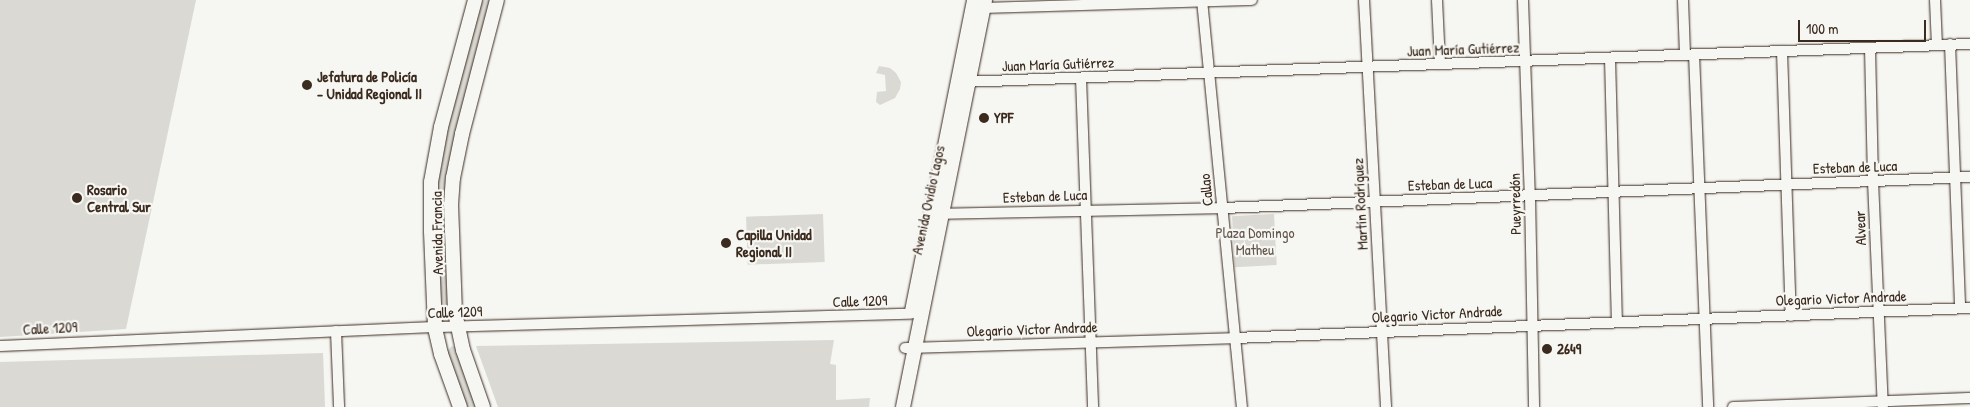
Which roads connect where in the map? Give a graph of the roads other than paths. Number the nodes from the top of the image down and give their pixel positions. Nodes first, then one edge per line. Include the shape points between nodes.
1 (475, 0) edge
2 (497, 0) edge
3 (1252, 0) edge
4 (1364, 0) edge
5 (1437, 0) edge
6 (1523, 0) edge
7 (1682, 0) edge
8 (1935, 0) edge
9 (1202, 1) edge
10 (979, 4) edge
11 (1950, 44) junction
12 (1970, 44) edge
13 (1937, 45) junction
14 (1870, 48) junction
15 (1782, 51) junction
16 (1689, 55) junction
17 (1610, 58) junction
18 (1526, 62) junction
19 (1440, 64) junction
20 (1368, 67) junction
21 (1210, 73) junction
22 (1081, 78) junction
23 (963, 82) junction
24 (1970, 177) edge
25 (1955, 178) junction
26 (1873, 181) junction
27 (1785, 185) junction
28 (1699, 188) junction
29 (1613, 192) junction
30 (1530, 196) junction
31 (1376, 202) junction
32 (1223, 208) junction
33 (1086, 209) junction
34 (936, 214) junction
35 (1965, 308) edge
36 (1878, 312) junction
37 (911, 314) junction
38 (1790, 316) junction
39 (1706, 319) junction
40 (1617, 322) junction
41 (1531, 324) junction
42 (457, 326) junction
43 (436, 327) junction
44 (336, 331) junction
45 (1382, 332) junction
46 (1235, 338) junction
47 (1091, 342) junction
48 (0, 346) edge
49 (909, 348) junction
50 (1970, 398) edge
51 (1883, 404) edge
52 (339, 407) edge
53 (460, 407) edge
54 (483, 407) edge
55 (893, 407) edge
56 (903, 407) edge
57 (1093, 407) edge
58 (1242, 407) edge
59 (1386, 407) edge
60 (1534, 407) edge
61 (1708, 407) edge
62 (1734, 407) edge

1 - 43 street, Avenida Francia via 441,127 431,182 430,231
2 - 42 street, Avenida Francia via 462,134 451,192
3 - 9 street
4 - 20 street, Martín Rodríguez
5 - 19 street
6 - 18 street, Pueyrredón
7 - 16 street
8 - 13 street
9 - 10 street
9 - 21 street, Callao
10 - 23 street, Avenida Ovidio Lagos
11 - 12 street, Juan María Gutiérrez
11 - 13 street, Juan María Gutiérrez
11 - 25 street
13 - 14 street, Juan María Gutiérrez
14 - 15 street, Juan María Gutiérrez
14 - 26 street, Alvear
15 - 16 street, Juan María Gutiérrez
15 - 27 street
16 - 17 street, Juan María Gutiérrez
16 - 28 street
17 - 18 street, Juan María Gutiérrez
17 - 29 street
18 - 19 street, Juan María Gutiérrez
18 - 30 street, Pueyrredón
19 - 20 street, Juan María Gutiérrez
20 - 21 street, Juan María Gutiérrez
20 - 31 street, Martín Rodríguez
21 - 22 street, Juan María Gutiérrez
21 - 32 street, Callao
22 - 23 street, Juan María Gutiérrez
22 - 33 street
23 - 34 street, Avenida Ovidio Lagos
24 - 25 street, Esteban de Luca
25 - 26 street, Esteban de Luca
25 - 35 street
26 - 27 street, Esteban de Luca
26 - 36 street, Alvear
27 - 28 street, Esteban de Luca
27 - 38 street
28 - 29 street, Esteban de Luca
28 - 39 street
29 - 30 street, Esteban de Luca
29 - 40 street
30 - 31 street, Esteban de Luca
30 - 41 street, Pueyrredón
31 - 32 street, Esteban de Luca
31 - 45 street, Martín Rodríguez
32 - 33 street, Esteban de Luca
32 - 46 street, Callao
33 - 34 street, Esteban de Luca
33 - 47 street
34 - 37 street, Avenida Ovidio Lagos
34 - 49 street, Avenida Ovidio Lagos
35 - 36 street, Olegario Victor Andrade
36 - 38 street, Olegario Victor Andrade
36 - 51 street, Alvear
37 - 42 street, Calle 1209
37 - 49 street, Avenida Ovidio Lagos
38 - 39 street, Olegario Victor Andrade
39 - 40 street, Olegario Victor Andrade
39 - 61 street
40 - 41 street, Olegario Victor Andrade
41 - 45 street, Olegario Victor Andrade
41 - 60 street, Pueyrredón
42 - 43 street, Calle 1209
42 - 54 street, Avenida Francia
43 - 44 street, Calle 1209
43 - 53 street, Avenida Francia via 441,354
44 - 48 street, Calle 1209
44 - 52 street
45 - 46 street, Olegario Victor Andrade
45 - 59 street, Martín Rodríguez
46 - 47 street, Olegario Victor Andrade
46 - 58 street, Callao
47 - 49 street, Olegario Victor Andrade
47 - 57 street
49 - 55 street, Avenida Ovidio Lagos
49 - 56 street, Avenida Ovidio Lagos
50 - 51 street
51 - 62 street

